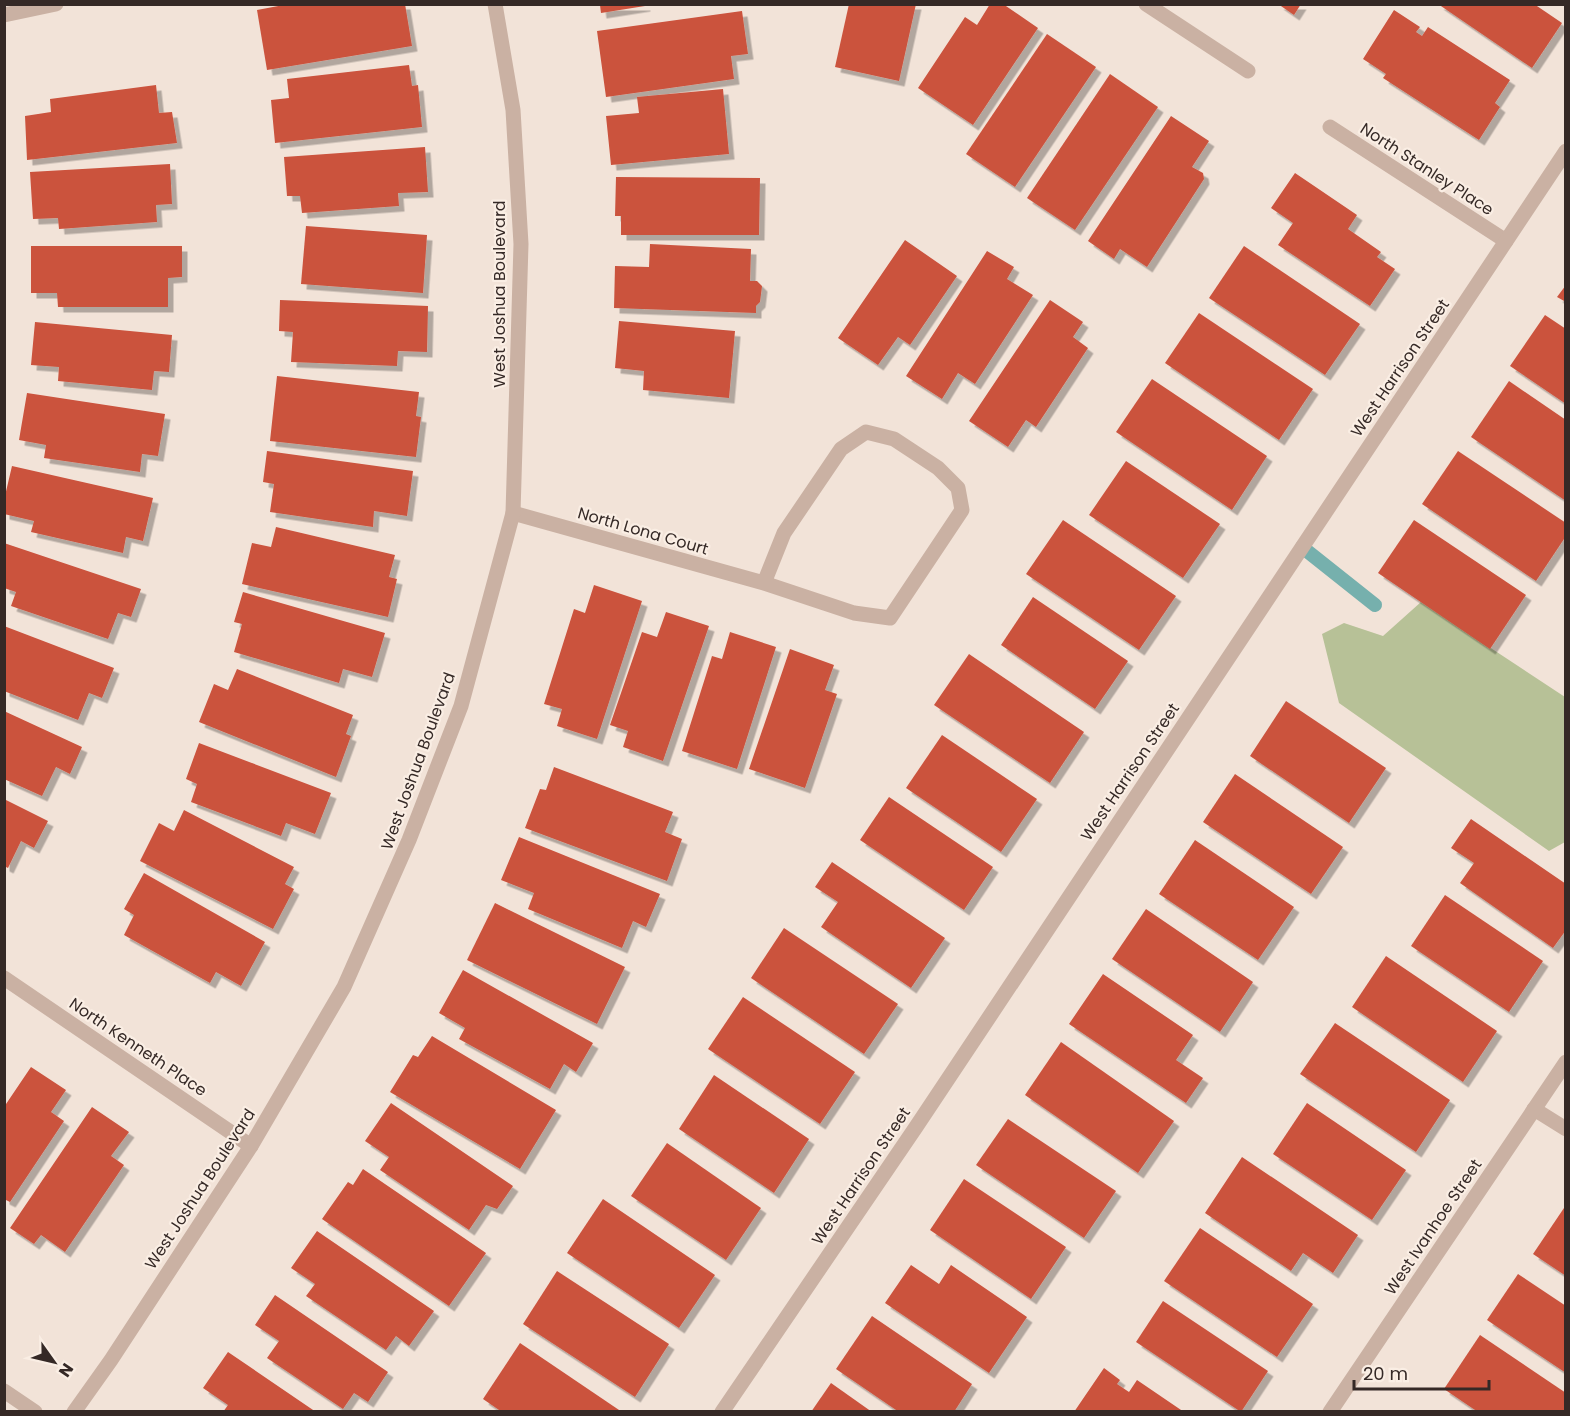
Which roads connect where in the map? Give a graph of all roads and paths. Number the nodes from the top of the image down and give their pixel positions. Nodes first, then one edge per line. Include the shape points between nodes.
1 (56, 4) edge
2 (495, 4) edge
3 (1146, 4) edge
4 (4, 15) edge
5 (1248, 71) dead end
6 (1330, 127) dead end
7 (1566, 151) edge
8 (1506, 241) junction
9 (513, 513) junction
10 (764, 583) junction
11 (4, 978) edge
12 (1566, 1062) edge
13 (1534, 1108) junction
14 (1566, 1129) edge
15 (251, 1146) junction
16 (4, 1391) edge
17 (35, 1412) edge
18 (74, 1412) edge
19 (722, 1412) edge
20 (1330, 1412) edge

1 - 4 street
2 - 9 street, West Joshua Boulevard via 513,110 521,244
3 - 5 street
6 - 8 street, North Stanley Place
7 - 8 street, West Harrison Street
8 - 19 street, West Harrison Street
9 - 10 street, North Lona Court
9 - 15 street, West Joshua Boulevard via 461,706 409,840 344,987
10 - 10 street, North Lona Court via 854,613 890,618 962,510 958,488 938,468 894,439 866,432 841,449 784,534
11 - 15 street, North Kenneth Place
12 - 13 street, West Ivanhoe Street
13 - 14 street
13 - 20 street, West Ivanhoe Street
15 - 18 street, West Joshua Boulevard
16 - 17 street

